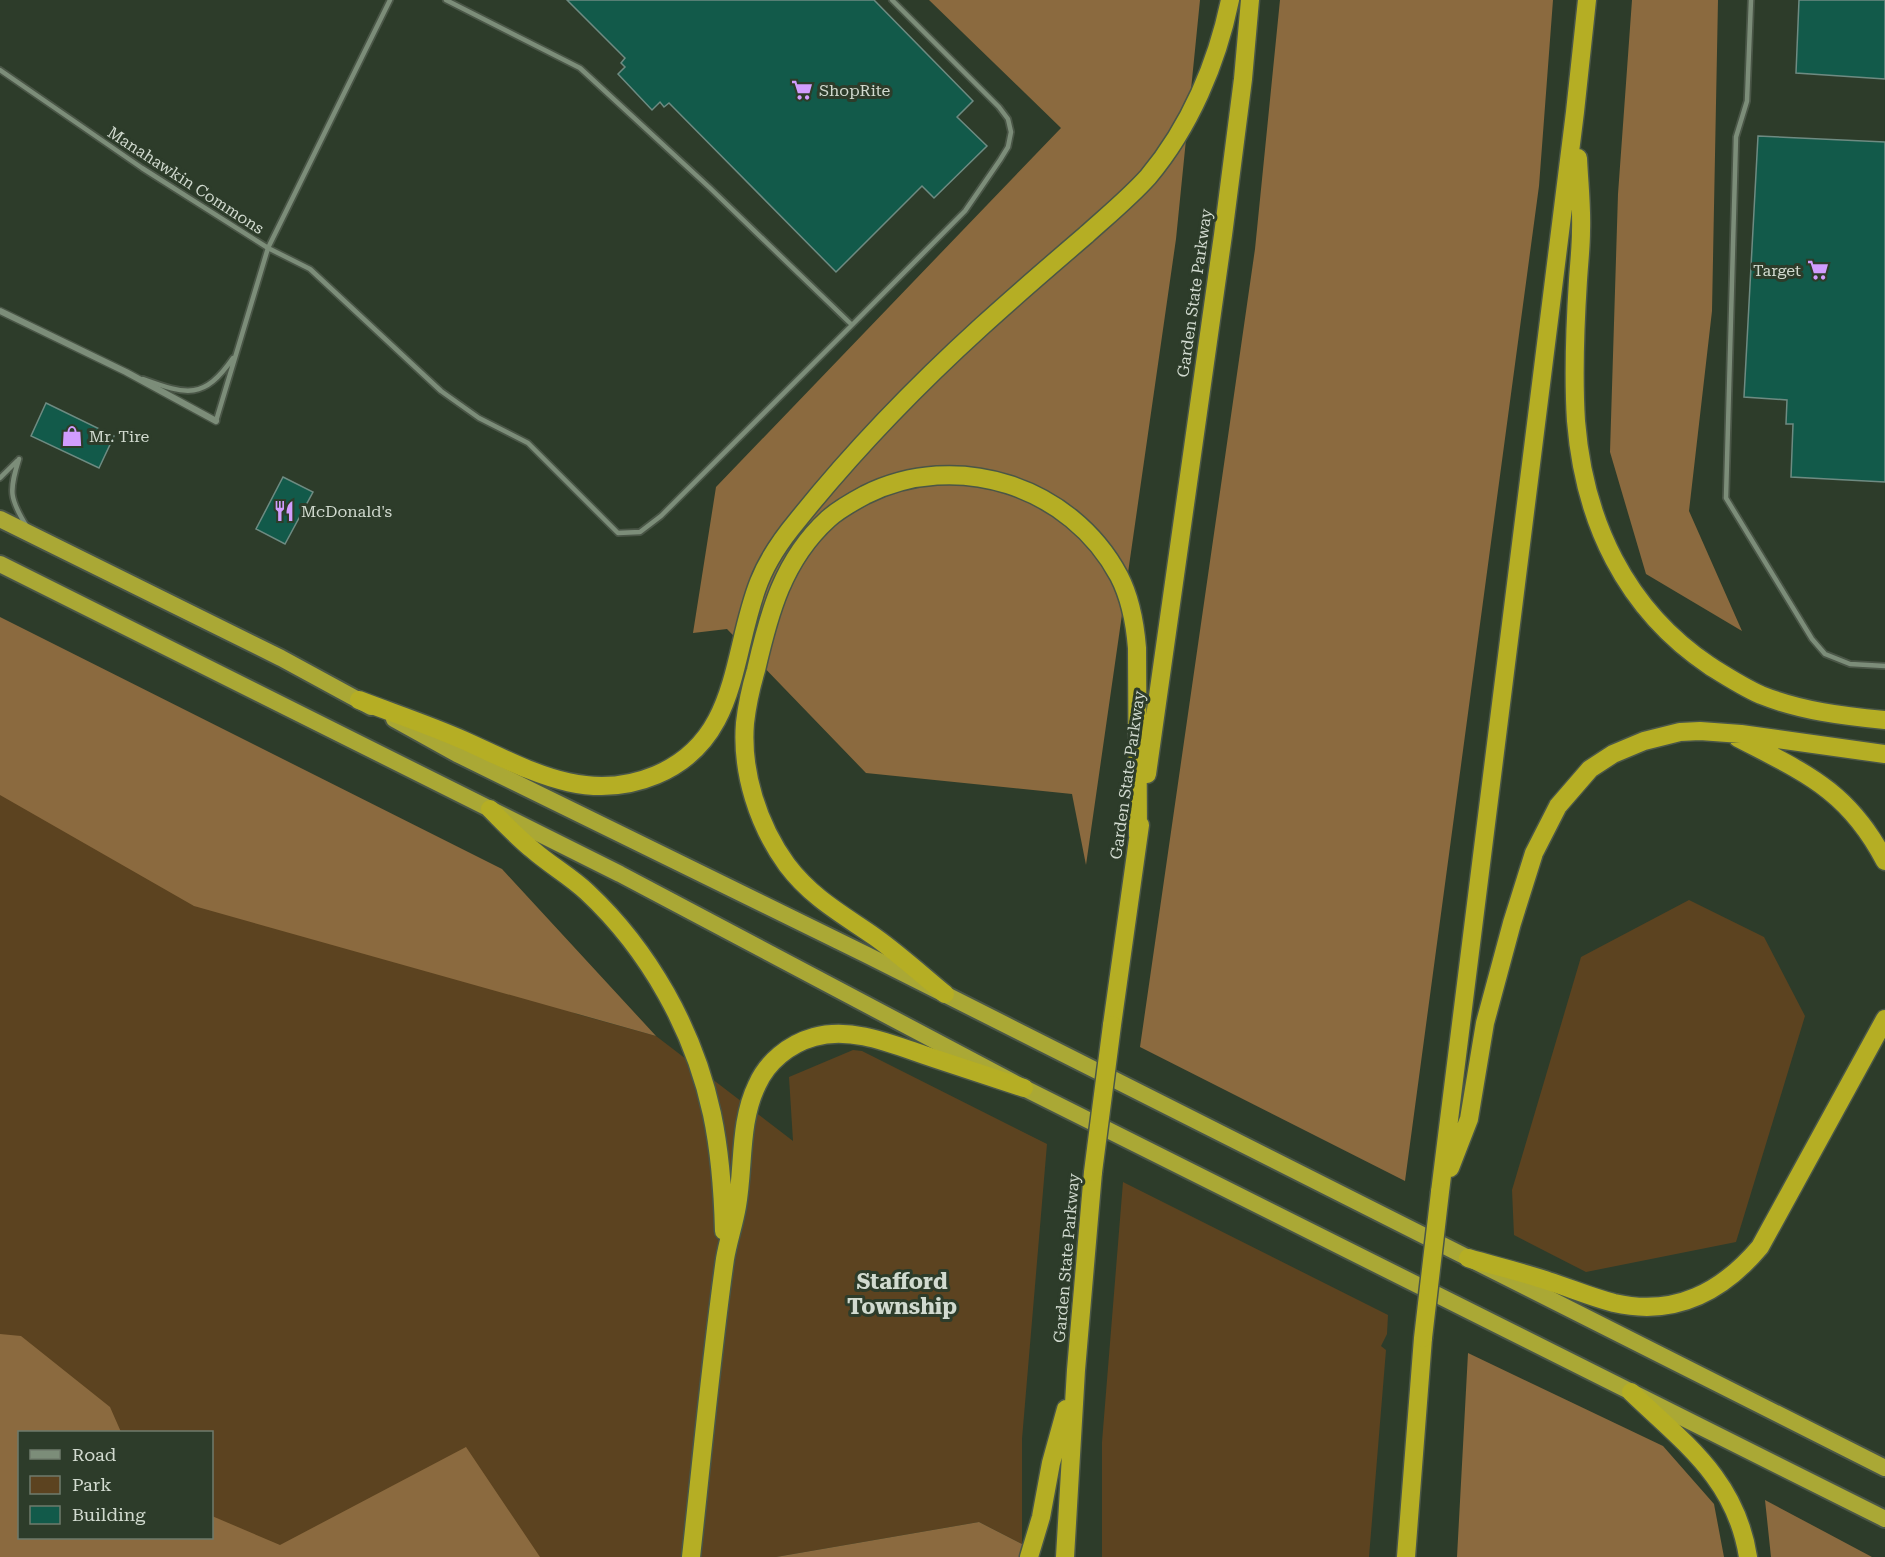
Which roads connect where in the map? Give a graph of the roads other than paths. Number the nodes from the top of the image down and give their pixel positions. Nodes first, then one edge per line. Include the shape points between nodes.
1 (390, 0) edge
2 (446, 0) edge
3 (892, 0) edge
4 (1230, 0) edge
5 (1250, 0) edge
6 (1587, 0) edge
7 (1751, 0) edge
8 (0, 70) edge
9 (1575, 112) junction
10 (268, 248) junction
11 (0, 311) edge
12 (852, 325) junction
13 (236, 353) junction
14 (126, 372) junction
15 (216, 422) joint
16 (0, 478) edge
17 (0, 519) edge
18 (31, 534) junction
19 (0, 564) edge
20 (1885, 666) edge
21 (359, 700) junction
22 (1885, 720) edge
23 (1727, 733) junction
24 (1885, 754) edge
25 (490, 809) junction
26 (1138, 836) junction
27 (1885, 861) edge
28 (945, 994) junction
29 (1885, 1019) edge
30 (1024, 1088) junction
31 (1440, 1192) junction
32 (726, 1257) junction
33 (1468, 1258) junction
34 (1076, 1370) junction
35 (1631, 1392) junction
36 (1885, 1468) edge
37 (1885, 1519) edge
38 (691, 1557) edge
39 (1029, 1557) edge
40 (1065, 1557) edge
41 (1406, 1557) edge
42 (1748, 1557) edge

1 - 10 lane
2 - 12 lane via 580,68
3 - 12 lane via 999,107 1011,132 1008,147 965,211
4 - 21 highway via 1216,51 1193,107 1147,178 911,393 788,533 759,581 726,703 710,732 688,756 646,780 614,787 580,785 549,778 460,738
5 - 26 highway, Garden State Parkway via 1224,224
6 - 9 highway
7 - 20 lane via 1747,101 1736,137 1726,498 1825,654 1850,664
8 - 10 lane, Manahawkin Commons via 142,168
9 - 22 highway via 1581,231 1575,334 1576,421 1587,495 1611,556 1663,627 1698,657 1739,683 1800,708
9 - 31 highway
10 - 12 lane via 310,269 441,391 479,418 528,443 618,533 640,532 661,516
10 - 13 lane, Manahawkin Commons
11 - 14 street
13 - 14 lane via 220,377 207,386 185,392
13 - 15 lane, Manahawkin Commons
14 - 15 street
16 - 18 lane via 19,459 11,493
17 - 18 highway
18 - 21 highway
19 - 25 highway
21 - 28 highway via 457,754
23 - 24 highway
23 - 27 highway via 1828,789 1857,818
23 - 31 highway via 1680,732 1629,747 1590,769 1558,806 1534,853 1519,899 1485,1023 1469,1119
25 - 30 highway
25 - 32 highway via 532,850 602,907 630,940 673,1006 692,1048 712,1112 721,1169
26 - 28 highway via 1137,648 1132,610 1119,576 1084,529 1028,492 989,479 957,475 922,477 889,485 855,500 828,519 804,545 786,574 766,626 745,726 752,788 774,843 808,889
26 - 34 highway, Garden State Parkway, bridge via 1093,1172
28 - 33 highway
29 - 33 highway via 1760,1247 1735,1274 1706,1294 1653,1307 1624,1304
30 - 32 highway via 862,1036 825,1035 792,1046 767,1068 753,1093
30 - 35 highway
31 - 41 highway, bridge via 1423,1338
32 - 38 highway
33 - 36 highway
34 - 39 highway
34 - 40 highway, Garden State Parkway
35 - 37 highway
35 - 42 highway via 1718,1481 1739,1521

